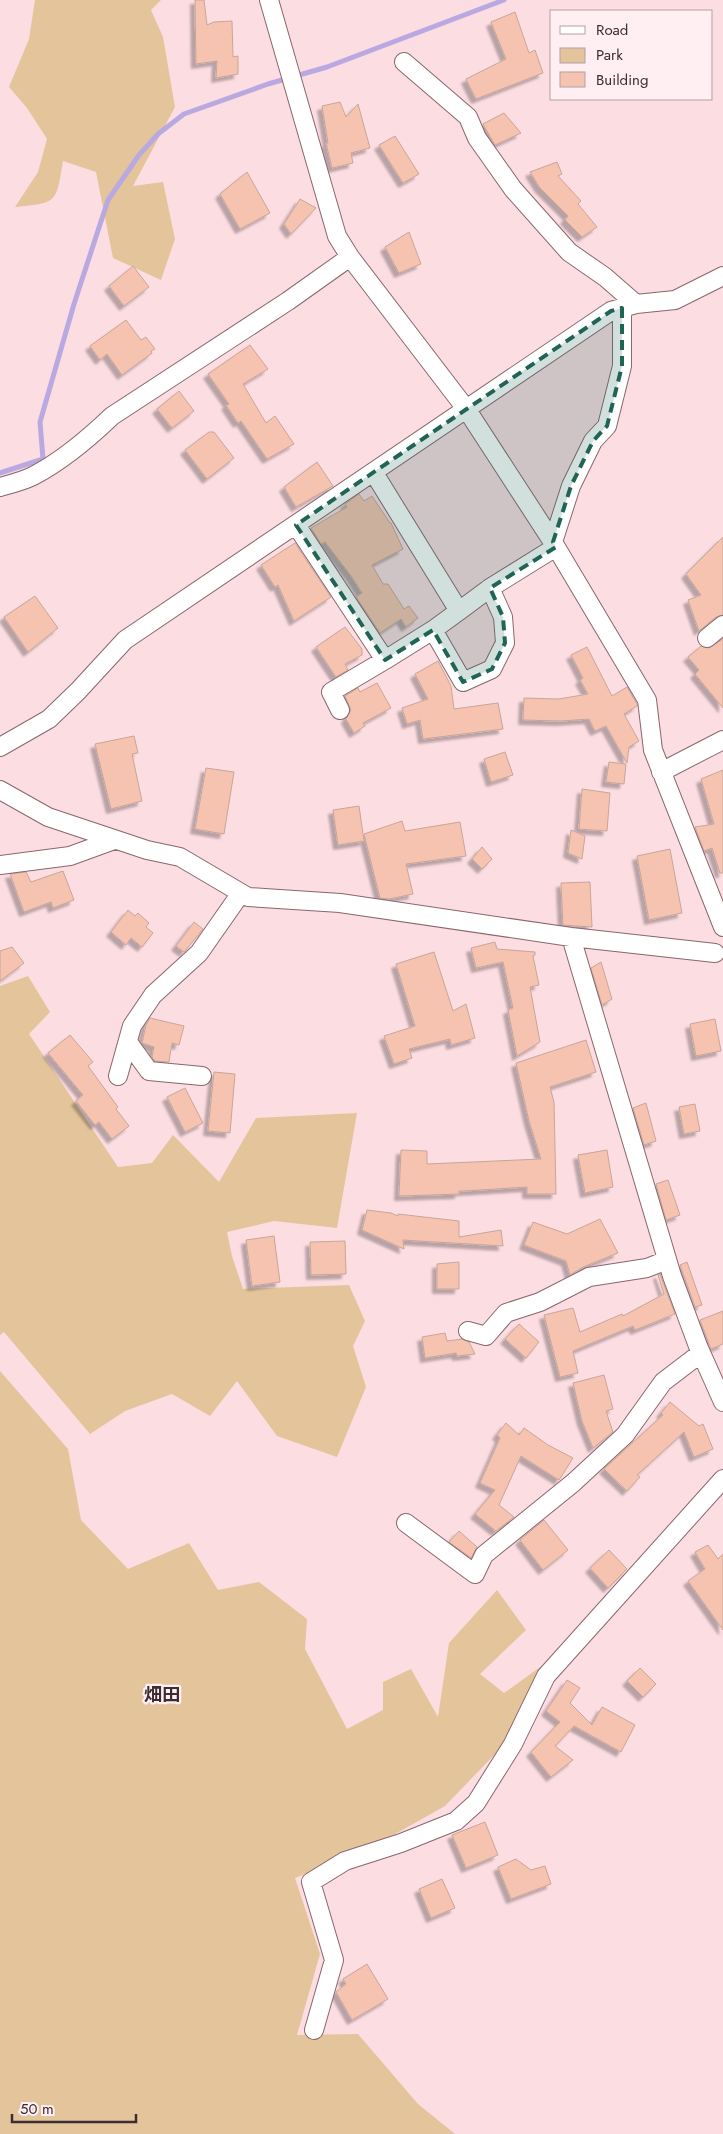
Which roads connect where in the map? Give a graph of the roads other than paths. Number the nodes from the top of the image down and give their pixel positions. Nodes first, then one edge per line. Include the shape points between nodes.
1 (269, 0) edge
2 (404, 62) dead end
3 (350, 257) junction
4 (723, 276) edge
5 (629, 306) junction
6 (466, 410) junction
7 (374, 473) junction
8 (0, 487) edge
9 (296, 525) junction
10 (554, 544) junction
11 (490, 588) junction
12 (459, 611) junction
13 (723, 625) edge
14 (433, 630) junction
15 (707, 638) dead end
16 (385, 660) junction
17 (340, 710) dead end
18 (723, 740) edge
19 (0, 747) edge
20 (661, 772) junction
21 (0, 790) edge
22 (114, 840) junction
23 (0, 865) edge
24 (242, 893) junction
25 (723, 927) edge
26 (571, 937) junction
27 (715, 953) dead end
28 (128, 1042) junction
29 (118, 1076) dead end
30 (202, 1076) dead end
31 (667, 1260) junction
32 (468, 1331) dead end
33 (701, 1353) junction
34 (723, 1402) edge
35 (723, 1478) edge
36 (406, 1523) dead end
37 (314, 2030) dead end

1 - 3 street via 337,236
2 - 5 street via 468,117 477,138 513,189 569,252 605,277
3 - 6 street
3 - 8 street via 112,416 90,438 54,463 33,476
4 - 5 street via 674,300
5 - 6 street via 611,311
5 - 10 street via 622,366 607,426 593,441 571,486
6 - 7 street
6 - 10 street
7 - 9 street
7 - 12 street
9 - 16 street
9 - 19 street via 125,640 49,719
10 - 11 street
10 - 20 street via 646,700 653,750
11 - 12 street
11 - 14 street via 503,617 505,644 492,669 463,682
12 - 14 street
13 - 15 street
14 - 16 street
16 - 17 street via 331,692
18 - 20 street
20 - 25 street
21 - 22 street via 48,817
22 - 23 street via 70,856
22 - 24 street via 180,858
24 - 26 street via 248,897 340,902
24 - 28 street via 200,954 154,995 132,1026
26 - 27 street
26 - 31 street
28 - 29 street
28 - 30 street via 149,1071
31 - 32 street via 647,1268 588,1277 540,1302 506,1313 486,1336
31 - 33 street
33 - 34 street
33 - 36 street via 663,1382 625,1435 573,1483 484,1554 475,1574
35 - 37 street via 546,1676 514,1744 476,1803 456,1821 345,1861 311,1882 334,1960

